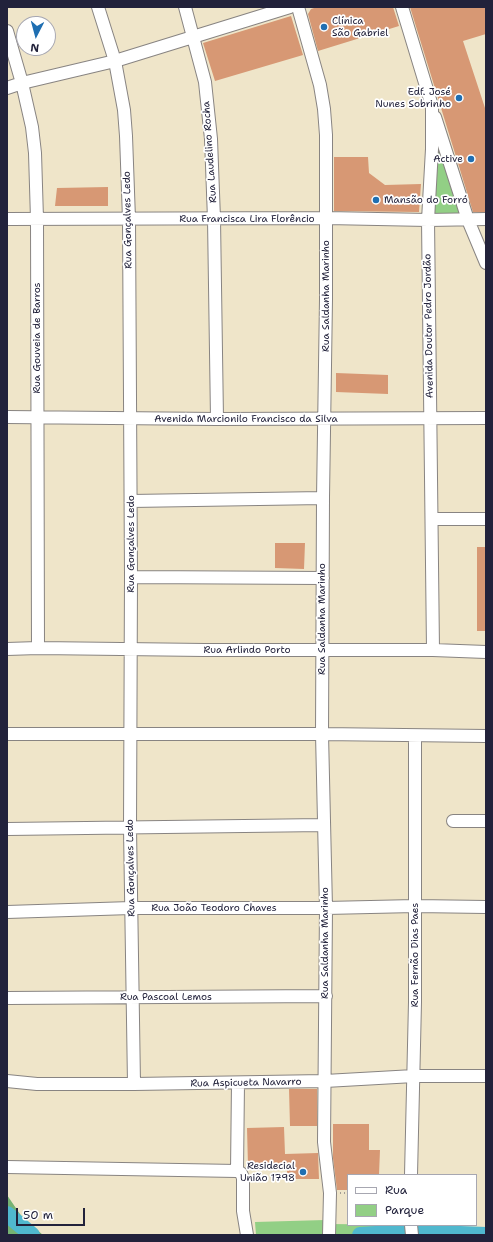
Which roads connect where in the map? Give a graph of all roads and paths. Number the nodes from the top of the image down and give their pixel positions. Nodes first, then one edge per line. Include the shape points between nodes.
1 (98, 7) edge
2 (185, 7) edge
3 (290, 7) edge
4 (298, 7) edge
5 (402, 7) edge
6 (7, 31) edge
7 (194, 37) junction
8 (115, 61) junction
9 (22, 84) junction
10 (7, 88) edge
11 (432, 106) junction
12 (327, 218) junction
13 (7, 219) edge
14 (38, 219) junction
15 (128, 219) junction
16 (214, 219) junction
17 (486, 219) edge
18 (428, 220) junction
19 (468, 220) junction
20 (486, 263) edge
21 (7, 417) edge
22 (431, 417) junction
23 (37, 418) junction
24 (486, 418) edge
25 (130, 419) junction
26 (217, 419) junction
27 (325, 419) junction
28 (323, 498) junction
29 (131, 501) junction
30 (432, 519) junction
31 (486, 519) edge
32 (131, 578) junction
33 (322, 578) junction
34 (38, 648) junction
35 (7, 649) edge
36 (131, 649) junction
37 (322, 650) junction
38 (433, 650) junction
39 (486, 652) edge
40 (7, 734) edge
41 (131, 734) junction
42 (322, 734) junction
43 (415, 736) junction
44 (486, 736) edge
45 (453, 821) dead end
46 (486, 821) edge
47 (323, 825) junction
48 (130, 828) junction
49 (7, 829) edge
50 (415, 906) junction
51 (486, 907) edge
52 (132, 908) junction
53 (326, 908) junction
54 (7, 912) edge
55 (326, 996) junction
56 (132, 997) junction
57 (7, 998) edge
58 (414, 1076) junction
59 (486, 1076) edge
60 (7, 1081) edge
61 (325, 1081) junction
62 (238, 1083) junction
63 (134, 1084) junction
64 (7, 1167) edge
65 (237, 1171) junction
66 (411, 1174) edge
67 (329, 1231) edge
68 (247, 1235) edge

1 - 8 street, Rua Gonçalves Ledo
2 - 7 street, Rua Laudelino Rocha
3 - 7 street
4 - 12 street, Rua Saldanha Marinho via 320,85 324,109
5 - 11 street, Avenida Doutor Pedro Jordão
6 - 9 street, Rua Gouveia de Barros
7 - 8 street
7 - 16 street, Rua Laudelino Rocha via 205,82 211,139
8 - 9 street
8 - 15 street, Rua Gonçalves Ledo via 124,110
9 - 10 street
9 - 14 street, Rua Gouveia de Barros via 32,127
11 - 18 street, Avenida Doutor Pedro Jordão
11 - 19 street
12 - 16 street, Rua Francisca Lira Florêncio
12 - 18 street, Rua Francisca Lira Florêncio
12 - 27 street, Rua Saldanha Marinho
13 - 14 street, Rua Francisca Lira Florêncio
14 - 15 street, Rua Francisca Lira Florêncio
14 - 23 street, Rua Gouveia de Barros
15 - 16 street, Rua Francisca Lira Florêncio
15 - 25 street, Rua Gonçalves Ledo
16 - 26 street, Rua Laudelino Rocha
17 - 19 street, Rua Francisca Lira Florêncio
18 - 19 street, Rua Francisca Lira Florêncio
18 - 22 street, Avenida Doutor Pedro Jordão
19 - 20 street
21 - 23 street, Avenida Marcionilo Francisco da Silva
22 - 24 street, Avenida Marcionilo Francisco da Silva
22 - 27 street, Avenida Marcionilo Francisco da Silva
22 - 30 street, Avenida Doutor Pedro Jordão
23 - 25 street, Avenida Marcionilo Francisco da Silva
23 - 34 street, Rua Gouveia de Barros
25 - 26 street, Avenida Marcionilo Francisco da Silva
25 - 29 street, Rua Gonçalves Ledo
26 - 27 street, Avenida Marcionilo Francisco da Silva
27 - 28 street, Rua Saldanha Marinho
28 - 29 street
28 - 33 street, Rua Saldanha Marinho
29 - 32 street, Rua Gonçalves Ledo
30 - 31 street
30 - 38 street, Avenida Doutor Pedro Jordão
32 - 33 street
32 - 36 street, Rua Gonçalves Ledo
33 - 37 street, Rua Saldanha Marinho
34 - 35 street, Rua Arlindo Porto
34 - 36 street, Rua Arlindo Porto
36 - 37 street, Rua Arlindo Porto
36 - 41 street, Rua Gonçalves Ledo
37 - 38 street, Rua Arlindo Porto
37 - 42 street, Rua Saldanha Marinho
38 - 39 street, Rua Arlindo Porto
40 - 41 street
41 - 42 street
41 - 48 street, Rua Gonçalves Ledo
42 - 43 street
42 - 47 street, Rua Saldanha Marinho
43 - 44 street
43 - 50 street, Rua Fernão Dias Paes
45 - 46 street
47 - 48 street
47 - 53 street, Rua Saldanha Marinho
48 - 49 street
48 - 52 street, Rua Gonçalves Ledo
50 - 51 street, Rua João Teodoro Chaves
50 - 53 street, Rua João Teodoro Chaves
50 - 58 street, Rua Fernão Dias Paes
52 - 53 street, Rua João Teodoro Chaves
52 - 54 street, Rua João Teodoro Chaves
52 - 56 street, Rua Gonçalves Ledo
53 - 55 street, Rua Saldanha Marinho
55 - 56 street, Rua Pascoal Lemos
55 - 61 street, Rua Saldanha Marinho
56 - 57 street, Rua Pascoal Lemos
56 - 63 street, Rua Gonçalves Ledo
58 - 59 street, Rua Aspicueta Navarro
58 - 61 street, Rua Aspicueta Navarro
58 - 66 street, Rua Fernão Dias Paes
60 - 63 street, Rua Aspicueta Navarro via 37,1084
61 - 62 street, Rua Aspicueta Navarro
61 - 67 street, Rua Saldanha Marinho via 324,1142 330,1193
62 - 63 street, Rua Aspicueta Navarro
62 - 65 street
64 - 65 street
65 - 68 street via 244,1178 243,1211

